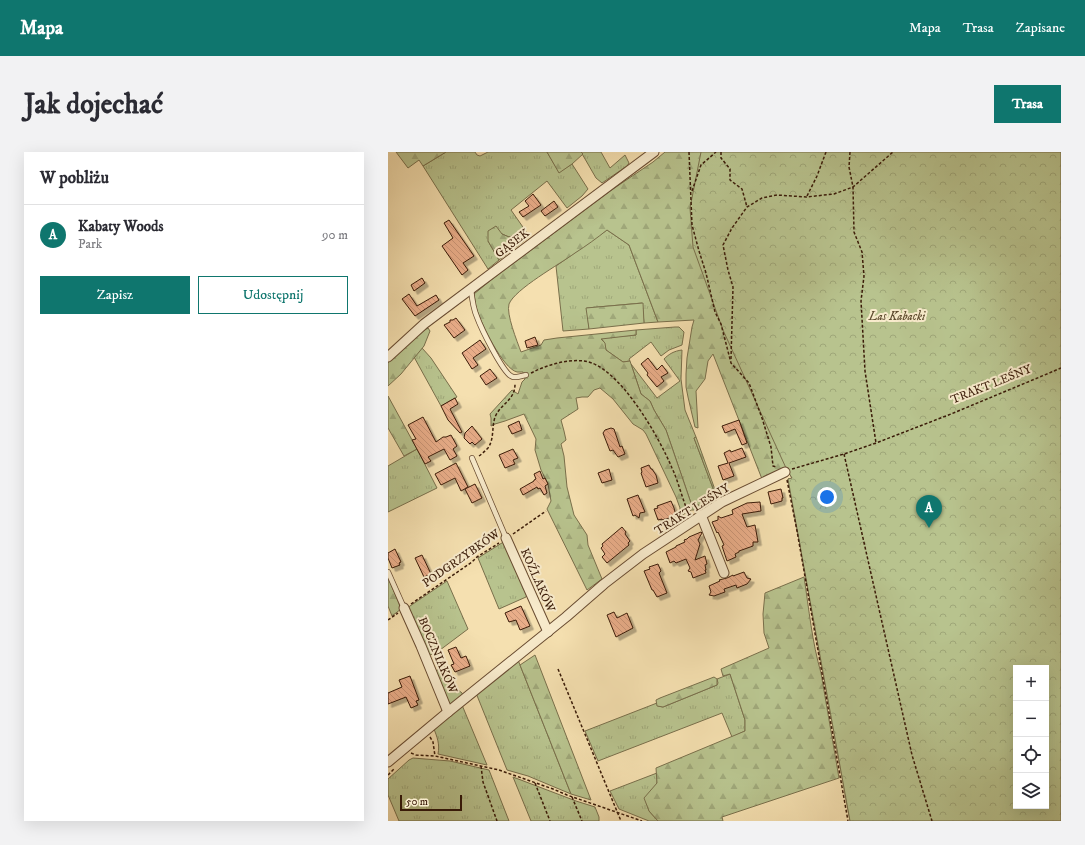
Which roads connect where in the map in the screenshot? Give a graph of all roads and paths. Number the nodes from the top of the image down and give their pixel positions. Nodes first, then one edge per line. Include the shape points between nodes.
1 (654, 152) edge
2 (689, 152) edge
3 (716, 152) edge
4 (721, 152) edge
5 (826, 152) edge
6 (850, 152) edge
7 (893, 152) edge
8 (853, 188) junction
9 (691, 193) junction
10 (806, 197) junction
11 (747, 207) junction
12 (471, 289) junction
13 (388, 357) edge
14 (731, 363) junction
15 (1061, 368) edge
16 (526, 375) joint
17 (515, 378) junction
18 (876, 442) junction
19 (844, 454) junction
20 (473, 460) joint
21 (785, 472) junction
22 (546, 511) dead end
23 (701, 515) junction
24 (692, 521) junction
25 (506, 538) junction
26 (388, 572) edge
27 (724, 573) dead end
28 (404, 608) junction
29 (388, 620) edge
30 (548, 632) junction
31 (558, 668) dead end
32 (448, 712) junction
33 (427, 730) junction
34 (406, 748) junction
35 (435, 756) junction
36 (388, 762) edge
37 (481, 766) junction
38 (535, 782) junction
39 (572, 797) junction
40 (617, 812) junction
41 (497, 821) edge
42 (550, 821) edge
43 (582, 821) edge
44 (621, 821) edge
45 (642, 821) edge
46 (848, 821) edge
47 (932, 821) edge

1 - 12 street, GĄSEK
2 - 9 path
3 - 9 path via 701,165
4 - 11 path via 721,158 730,169 730,180 742,189
5 - 10 path
6 - 8 path via 849,167
7 - 8 path
8 - 10 path via 834,194
8 - 18 path via 854,232 862,252 864,276 861,301 865,371
9 - 14 path via 692,225
10 - 11 path via 762,198
11 - 14 path via 723,245 733,286
12 - 13 street, GĄSEK via 424,324
12 - 17 lane via 473,306 480,324 506,372
14 - 21 path via 748,383 762,418 774,466
15 - 18 path, TRAKT LEŚNY
16 - 17 lane
16 - 24 path via 546,366 575,361 585,361 606,371 629,394 656,434
17 - 20 path via 513,395 493,421 488,447
18 - 19 path, TRAKT LEŚNY
19 - 21 path, TRAKT LEŚNY
19 - 47 path via 912,754
20 - 25 lane
21 - 23 street, TRAKT LEŚNY via 727,499
21 - 46 path
22 - 25 path, PODGRZYBKÓW
23 - 24 street, TRAKT LEŚNY
23 - 27 street
24 - 30 street, TRAKT LEŚNY via 610,579
25 - 28 path, PODGRZYBKÓW
25 - 30 street, KOŹLAKÓW
26 - 28 lane
28 - 29 path, PODGRZYBKÓW
28 - 32 street, BOCZNIAKÓW
30 - 32 street, TRAKT LEŚNY
31 - 40 path
32 - 33 street, TRAKT LEŚNY
33 - 34 street, TRAKT LEŚNY
33 - 35 path via 433,742
34 - 35 path via 416,755
34 - 36 street, TRAKT LEŚNY
35 - 37 path
37 - 38 path
37 - 41 path via 483,782
38 - 39 path
38 - 42 path
39 - 40 path
39 - 43 path
40 - 44 path
40 - 45 path

